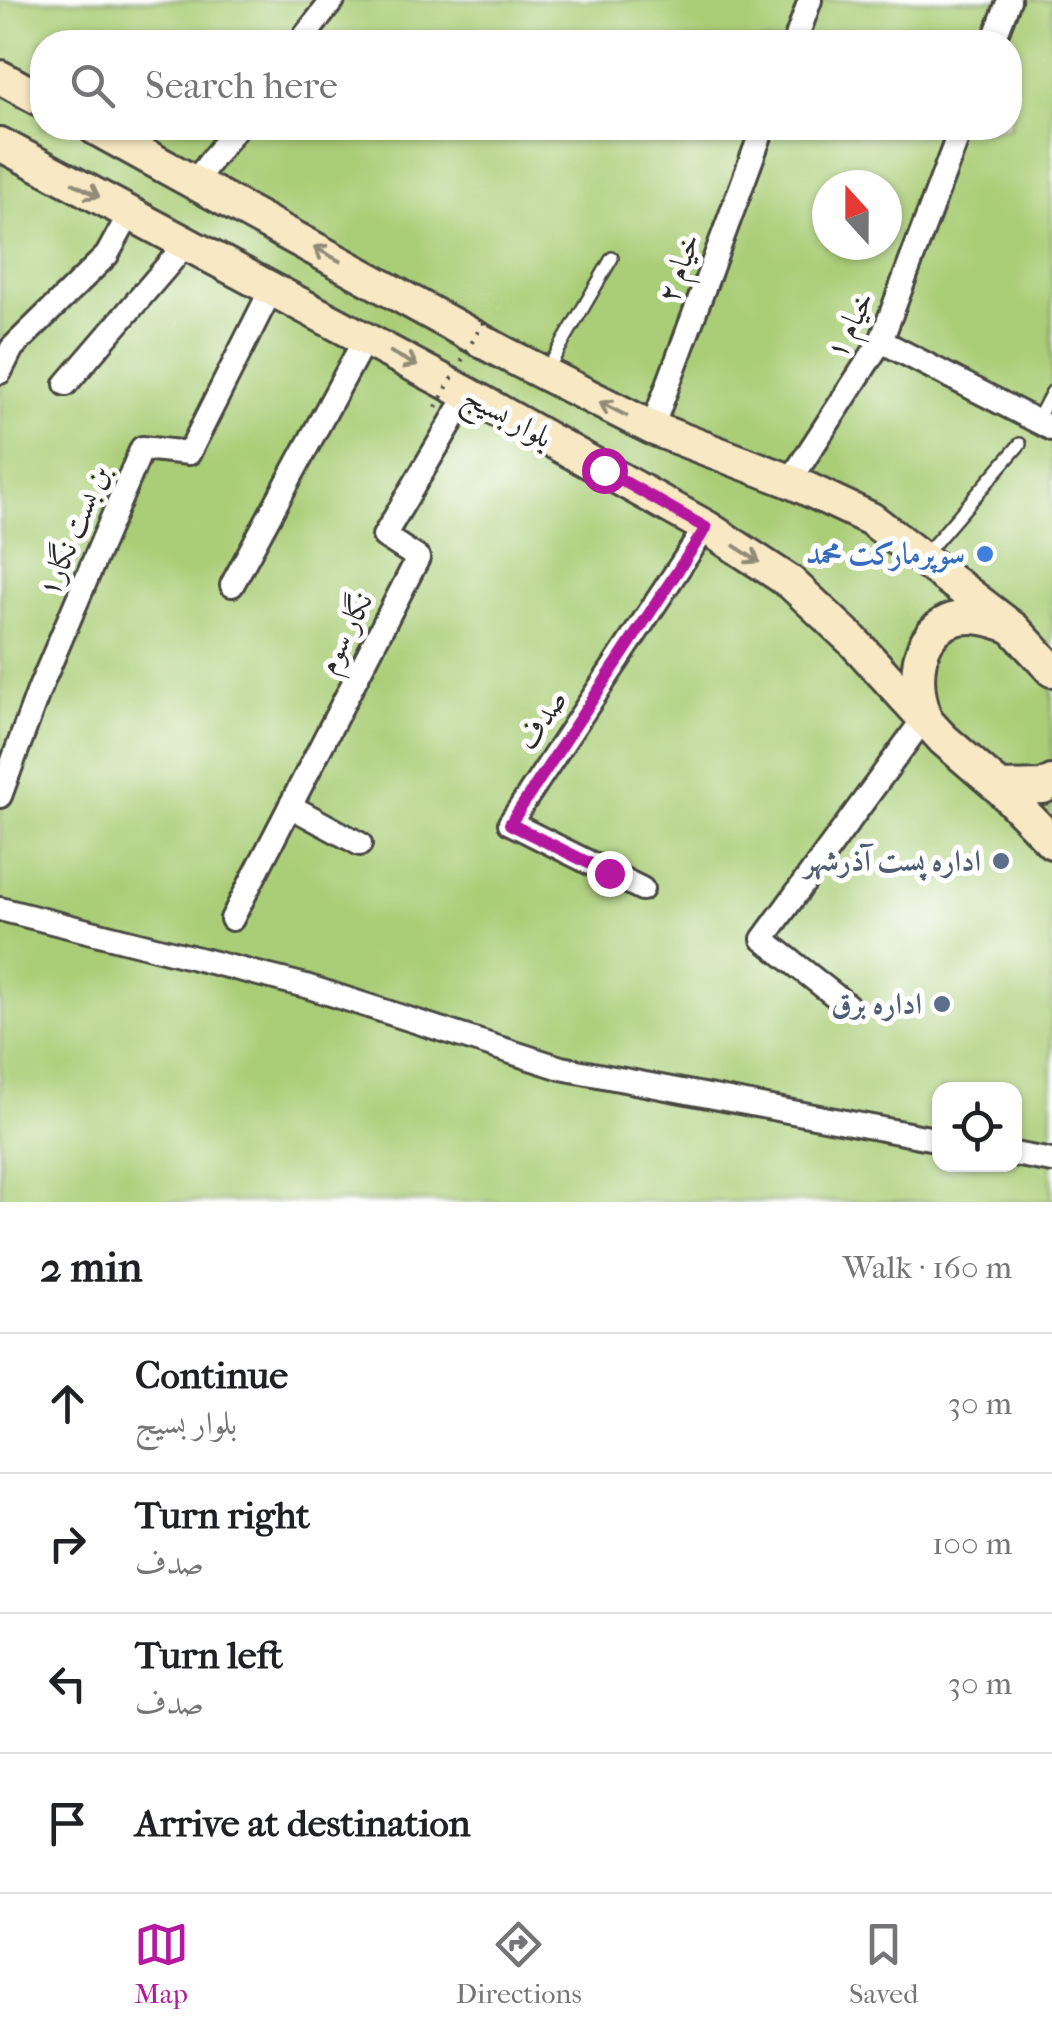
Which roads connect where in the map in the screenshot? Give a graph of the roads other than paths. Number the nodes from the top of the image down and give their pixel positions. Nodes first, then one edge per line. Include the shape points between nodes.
1 (332, 0) edge
2 (810, 0) edge
3 (1009, 0) edge
4 (309, 30) edge
5 (799, 30) edge
6 (998, 30) edge
7 (0, 77) edge
8 (30, 93) edge
9 (118, 140) edge
10 (227, 140) edge
11 (759, 140) edge
12 (956, 140) edge
13 (0, 144) edge
14 (195, 181) junction
15 (130, 212) junction
16 (186, 244) junction
17 (612, 258) dead end
18 (271, 290) junction
19 (365, 339) junction
20 (881, 341) junction
21 (0, 372) edge
22 (544, 374) junction
23 (66, 384) dead end
24 (1052, 392) edge
25 (468, 394) junction
26 (1044, 425) edge
27 (652, 428) junction
28 (1020, 444) dead end
29 (790, 482) junction
30 (706, 528) junction
31 (924, 557) junction
32 (232, 586) dead end
33 (1014, 629) junction
34 (1052, 670) edge
35 (924, 717) junction
36 (1052, 782) edge
37 (1000, 788) junction
38 (0, 796) edge
39 (290, 806) junction
40 (1052, 842) edge
41 (360, 844) dead end
42 (642, 889) dead end
43 (0, 908) edge
44 (232, 919) dead end
45 (846, 1005) dead end
46 (932, 1138) edge
47 (1022, 1155) edge
48 (1052, 1161) edge

1 - 4 street
2 - 5 street
3 - 6 street
7 - 8 main road
9 - 14 main road, بلوار بسیج
10 - 14 street
11 - 27 street, خیام ۲
12 - 20 street, خیام ۱
13 -> 15 main road, بلوار بسیج
22 -> 14 main road, بلوار بسیج
15 - 16 main road, بلوار بسیج
15 - 21 street via 107,255 12,348
16 - 18 main road, بلوار بسیج
16 - 23 street
17 - 22 lane
18 - 19 main road, بلوار بسیج
18 - 38 street, بن بست نگار۱ via 188,453 142,448
19 -> 25 main road, بلوار بسیج
19 - 32 street
20 - 26 street
20 - 29 street, خیام ۱
27 -> 22 main road, بلوار بسیج
24 - 26 lane
25 - 30 main road, بلوار بسیج
25 - 39 street, نگار سوم via 384,536 418,558
27 - 29 main road, بلوار بسیج
28 - 31 lane
29 - 31 main road, بلوار بسیج via 871,519
30 -> 35 main road, بلوار بسیج via 790,582
30 - 42 street, صدف via 510,824
31 - 33 main road, بلوار بسیج
33 - 34 main road, بلوار بسیج
33 - 35 main road via 987,618 956,618 928,637 916,664
35 - 37 main road, بلوار بسیج
35 - 45 street via 764,939
36 - 37 main road
37 - 40 main road, بلوار بسیج
39 - 41 street
39 - 44 street, نگار سوم
43 - 46 street via 306,986 562,1068
47 - 48 street

